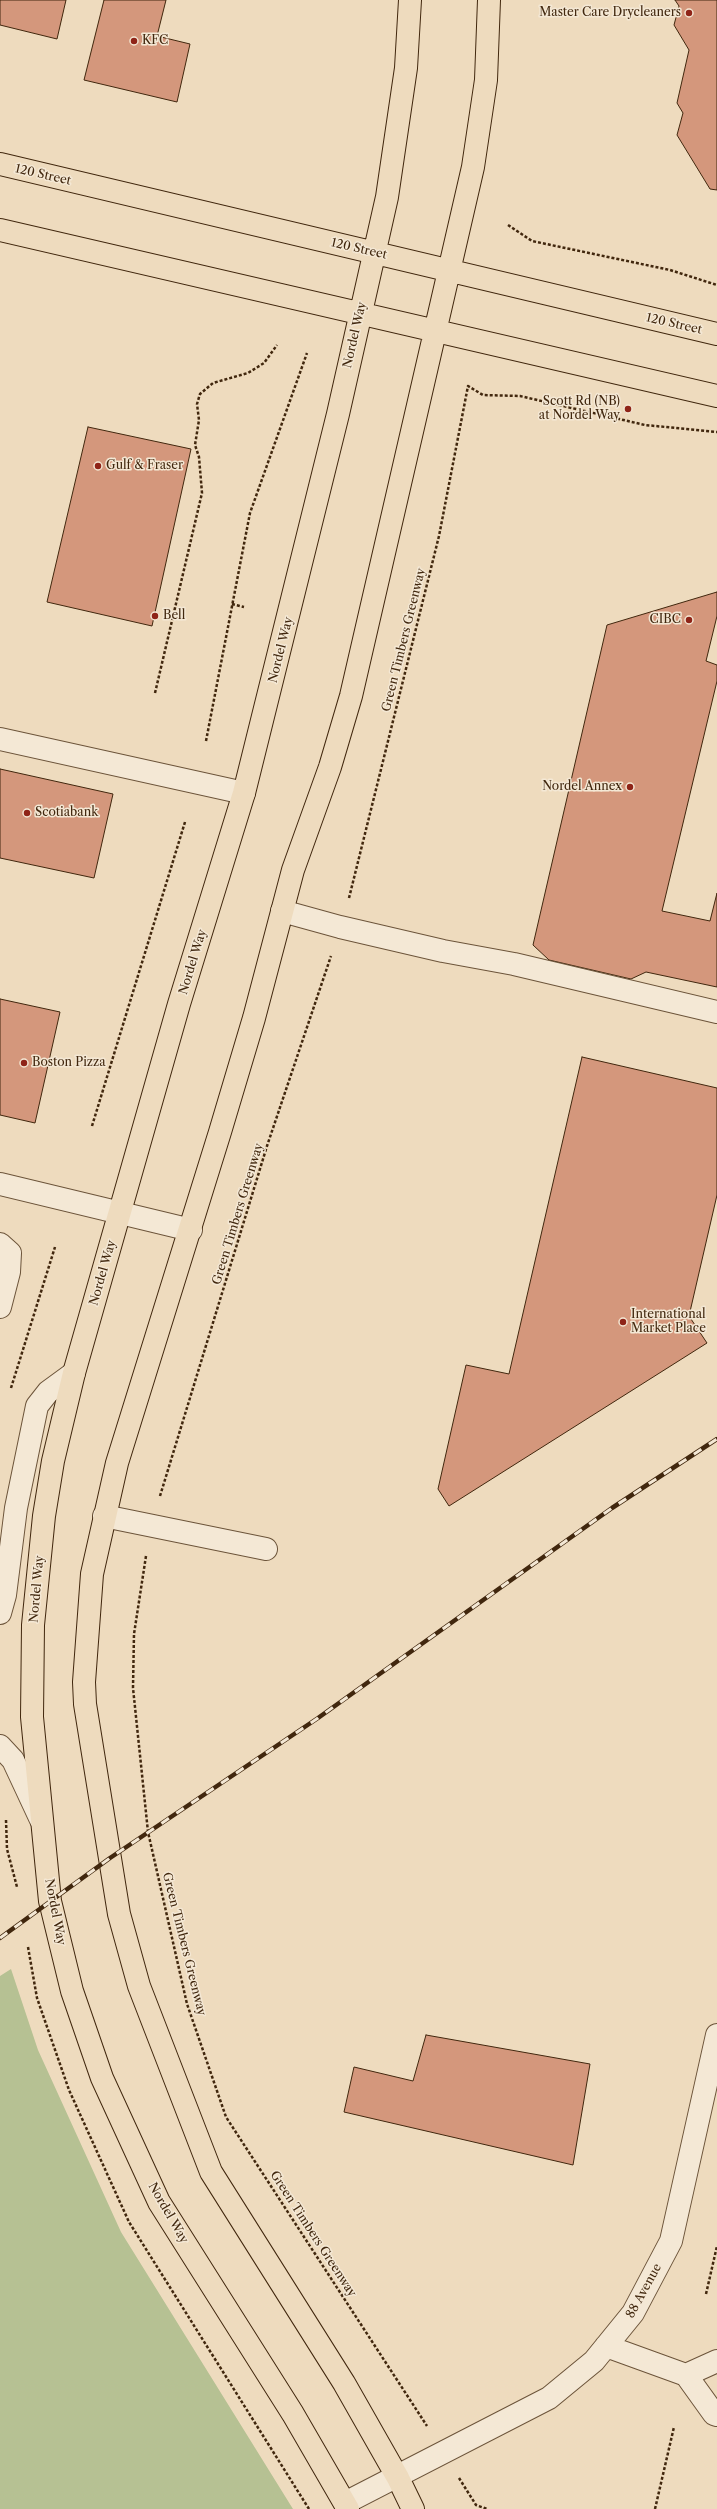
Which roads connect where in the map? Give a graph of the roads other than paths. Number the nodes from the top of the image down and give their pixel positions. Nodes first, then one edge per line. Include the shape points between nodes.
1 (410, 0) edge
2 (489, 0) edge
3 (0, 164) edge
4 (0, 230) edge
5 (374, 252) junction
6 (450, 271) junction
7 (360, 313) junction
8 (437, 331) junction
9 (717, 334) edge
10 (717, 396) edge
11 (0, 739) edge
12 (244, 793) junction
13 (282, 911) junction
14 (717, 1012) edge
15 (0, 1184) edge
16 (120, 1212) junction
17 (190, 1230) junction
18 (0, 1244) edge
19 (0, 1307) edge
20 (74, 1373) junction
21 (104, 1516) junction
22 (266, 1550) dead end
23 (0, 1613) edge
24 (0, 1746) edge
25 (42, 1822) junction
26 (717, 2035) edge
27 (606, 2346) junction
28 (717, 2361) edge
29 (686, 2375) junction
30 (717, 2415) edge
31 (398, 2478) junction
32 (346, 2506) edge
33 (413, 2509) edge

1 - 5 main road, Nordel Way via 399,125 387,197
2 - 6 main road via 486,80 481,123
3 - 5 main road, 120 Street
4 - 7 main road
5 - 6 main road, 120 Street
5 - 7 main road, Nordel Way
6 - 8 main road
6 - 9 main road, 120 Street
7 - 8 main road
7 - 12 main road, Nordel Way via 336,422
8 - 10 main road
8 - 13 main road via 351,696 330,767 293,870
11 - 12 street
12 - 16 main road, Nordel Way via 179,1004
13 - 14 street via 443,951 514,964
13 - 17 main road via 254,1018
15 - 16 street
16 - 17 street
16 - 20 main road, Nordel Way
17 - 21 main road via 130,1419
18 - 19 street via 10,1253 9,1272
20 - 23 street via 48,1392 38,1406 16,1508 5,1595
20 - 25 main road, Nordel Way via 50,1477 33,1625 32,1717
21 - 22 street
21 - 31 main road via 92,1574 84,1682 85,1704 119,1914 139,1986 211,2172 344,2383
24 - 25 street via 13,1760
25 - 32 main road, Nordel Way via 50,1902 72,1991 102,2078 159,2202 293,2414
26 - 27 street, 88 Avenue via 670,2241 633,2313
27 - 29 street
27 - 31 street, 88 Avenue via 594,2361 549,2398
28 - 29 street
29 - 30 street
31 - 32 street, 88 Avenue
31 - 33 main road

